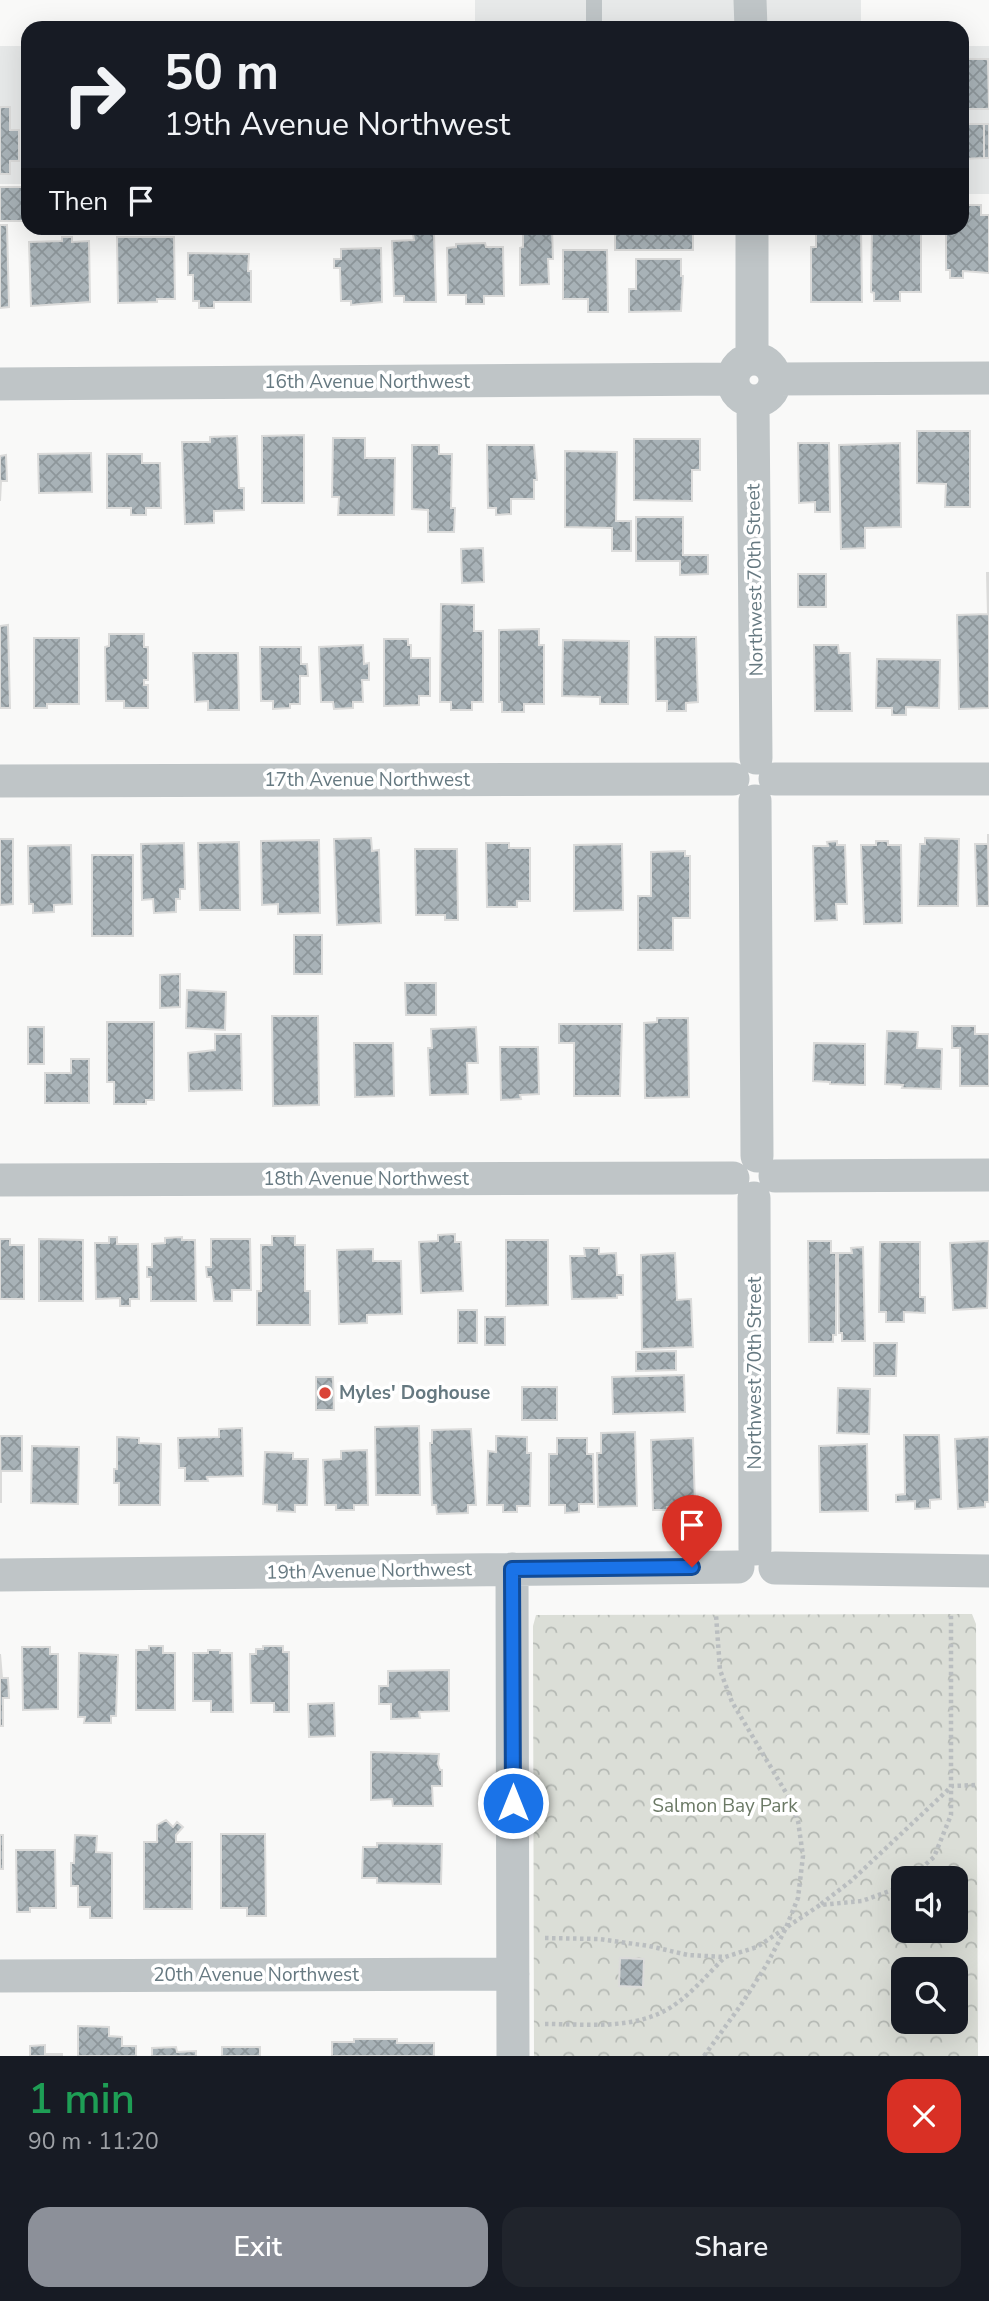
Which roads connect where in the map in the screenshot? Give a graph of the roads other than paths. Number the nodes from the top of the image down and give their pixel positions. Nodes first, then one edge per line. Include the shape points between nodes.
1 (594, 0) edge
2 (750, 0) edge
3 (594, 21) edge
4 (751, 21) edge
5 (752, 235) edge
6 (989, 378) edge
7 (754, 380) junction
8 (0, 384) edge
9 (755, 779) junction
10 (989, 779) edge
11 (0, 781) edge
12 (989, 1175) edge
13 (755, 1177) junction
14 (0, 1180) edge
15 (756, 1561) junction
16 (512, 1569) junction
17 (989, 1571) edge
18 (0, 1575) edge
19 (513, 1974) junction
20 (0, 1976) edge
21 (513, 2056) edge

1 - 3 lane
2 - 4 street
5 - 7 street, Northwest 70th Street
6 - 7 street, 16th Avenue Northwest
7 - 8 street, 16th Avenue Northwest
7 - 9 street, Northwest 70th Street
9 - 10 street, 17th Avenue Northwest
9 - 11 street, 17th Avenue Northwest
9 - 13 street, Northwest 70th Street
12 - 13 street, 18th Avenue Northwest
13 - 14 street, 18th Avenue Northwest
13 - 15 street, Northwest 70th Street
15 - 16 street, 19th Avenue Northwest
15 - 17 street, 19th Avenue Northwest
16 - 18 street, 19th Avenue Northwest
16 - 19 street
19 - 20 street, 20th Avenue Northwest
19 - 21 street

